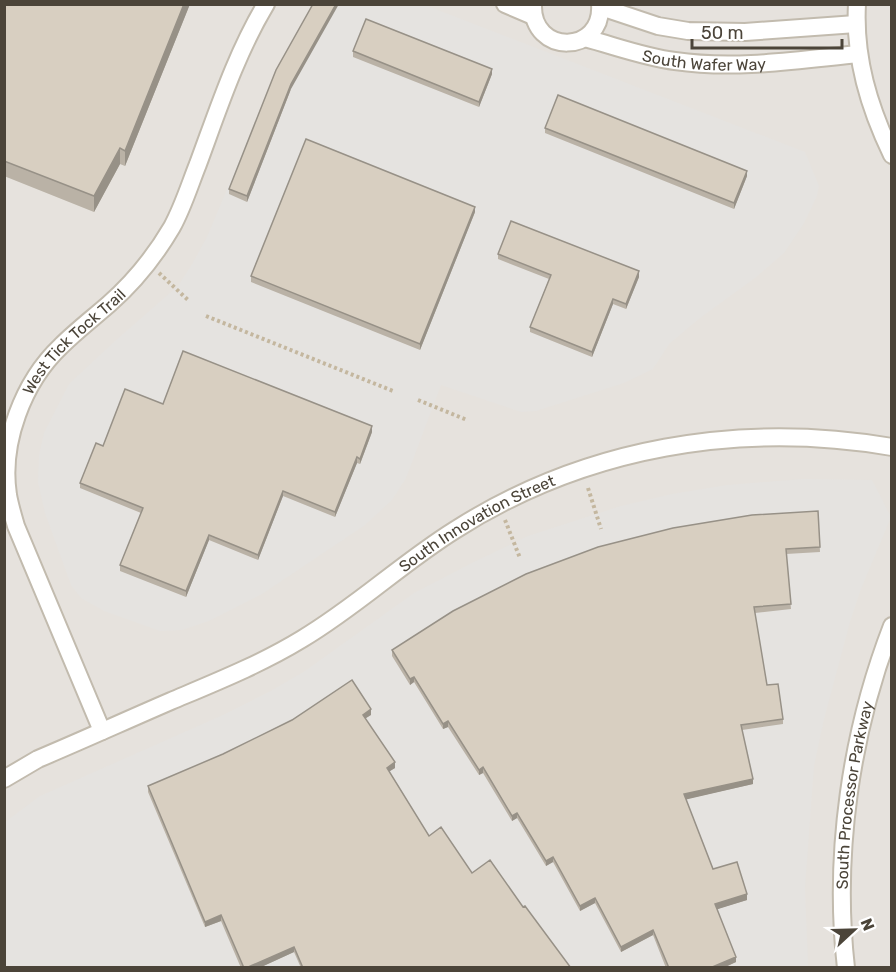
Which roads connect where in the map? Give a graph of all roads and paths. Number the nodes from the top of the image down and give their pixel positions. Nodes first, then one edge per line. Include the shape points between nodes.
1 (266, 4) edge
2 (505, 4) edge
3 (857, 4) edge
4 (601, 6) edge
5 (533, 10) edge
6 (856, 24) junction
7 (585, 38) junction
8 (860, 54) junction
9 (891, 155) edge
10 (158, 273) dead end
11 (188, 300) dead end
12 (206, 316) dead end
13 (393, 391) dead end
14 (418, 400) dead end
15 (467, 420) dead end
16 (891, 447) edge
17 (588, 488) dead end
18 (505, 520) dead end
19 (601, 529) dead end
20 (520, 558) dead end
21 (891, 626) edge
22 (102, 731) junction
23 (4, 779) edge
24 (846, 968) edge

1 - 22 street, West Tick Tock Trail via 249,35 172,226 141,272 43,366 27,391 14,426 8,494 16,526
2 - 5 street, South Wafer Way
3 - 6 street
4 - 6 street, South Wafer Way via 658,26 688,31 745,32
4 - 7 street, South Wafer Way via 597,25
5 - 7 street, South Wafer Way via 537,26 554,41 575,43
6 - 8 street
7 - 8 street, South Wafer Way via 673,61 704,64
8 - 9 street via 867,96
10 - 11 path
12 - 13 path
14 - 15 path
16 - 22 street, South Innovation Street via 826,438 723,440 645,451 565,475 456,529 303,639 263,661
17 - 19 path
18 - 20 path
21 - 24 street, South Processor Parkway via 865,712 845,828
22 - 23 street, South Innovation Street via 38,759

